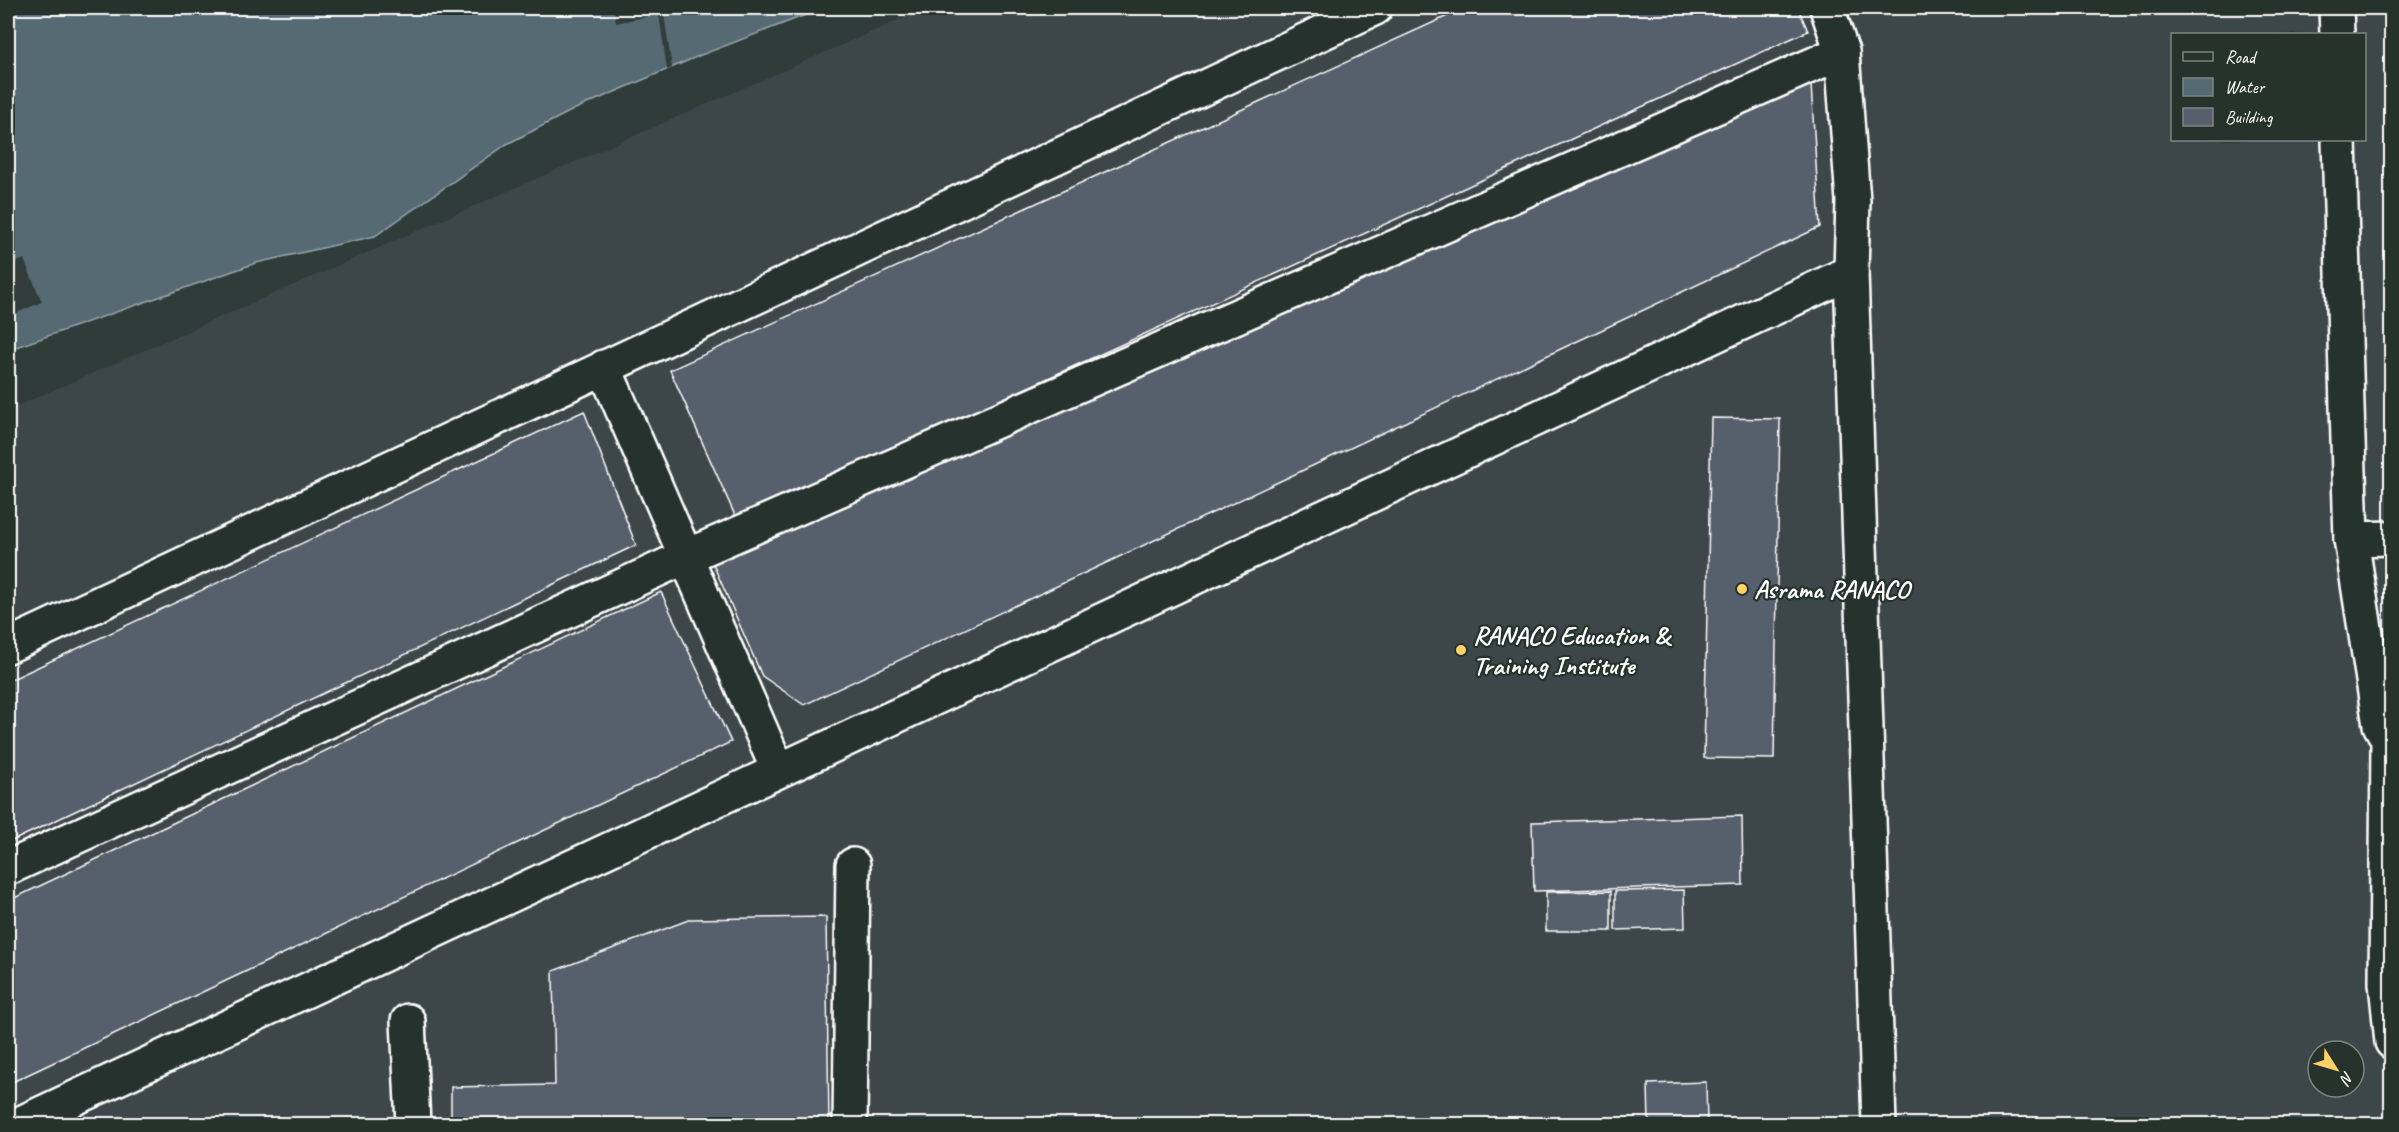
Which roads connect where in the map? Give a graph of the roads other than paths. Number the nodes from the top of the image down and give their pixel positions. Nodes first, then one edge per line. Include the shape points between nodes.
1 (1375, 8) edge
2 (1827, 8) edge
3 (2336, 8) edge
4 (2337, 33) edge
5 (1842, 52) junction
6 (2340, 141) edge
7 (1851, 272) junction
8 (604, 367) junction
9 (2391, 538) edge
10 (2351, 539) junction
11 (686, 557) junction
12 (8, 646) edge
13 (2390, 744) edge
14 (778, 770) junction
15 (853, 865) dead end
16 (8, 868) edge
17 (2389, 983) edge
18 (408, 1021) dead end
19 (2391, 1042) edge
20 (19, 1125) edge
21 (413, 1125) edge
22 (850, 1125) edge
23 (1879, 1125) edge

1 - 8 street
2 - 5 street
3 - 4 street
5 - 7 street via 1853,201
5 - 11 street
6 - 10 street
7 - 14 street
7 - 23 street
8 - 11 street
8 - 12 street
9 - 10 street
10 - 13 street via 2380,725
11 - 14 street
11 - 16 street
13 - 17 street
14 - 20 street
15 - 22 street
17 - 19 street
18 - 21 street

